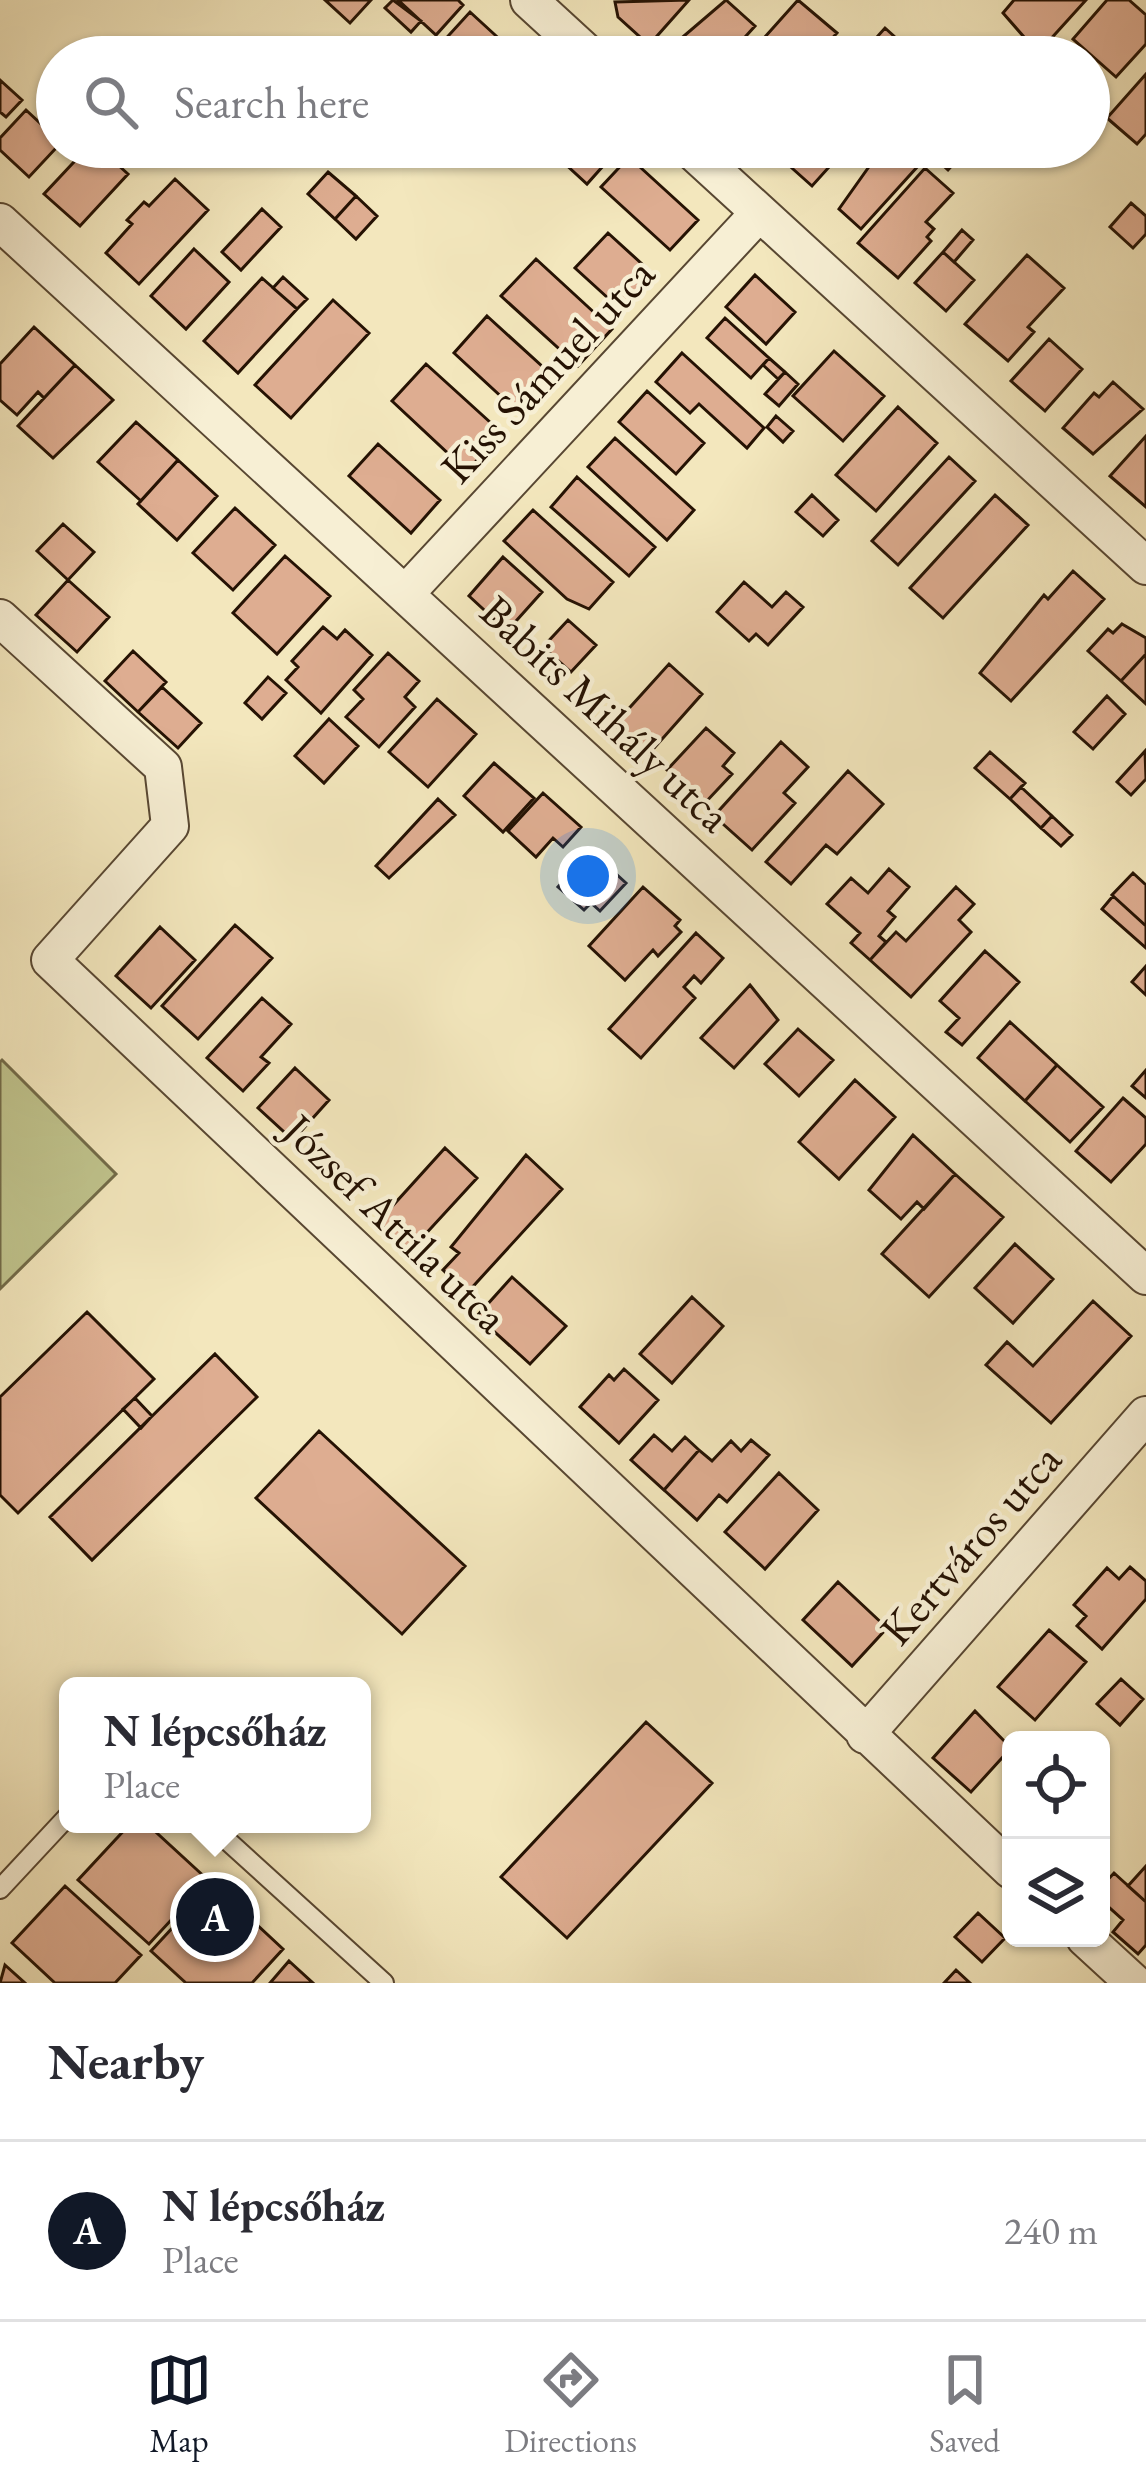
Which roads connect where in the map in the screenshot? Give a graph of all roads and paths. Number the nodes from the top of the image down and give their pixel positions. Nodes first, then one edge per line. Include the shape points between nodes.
1 (529, 0) edge
2 (568, 36) edge
3 (711, 168) edge
4 (759, 213) junction
5 (0, 222) edge
6 (1146, 566) edge
7 (406, 592) junction
8 (0, 618) edge
9 (1146, 1276) edge
10 (1146, 1415) edge
11 (865, 1736) junction
12 (59, 1826) edge
13 (219, 1833) edge
14 (1002, 1862) edge
15 (0, 1889) edge
16 (1095, 1947) edge
17 (385, 1983) edge
18 (1133, 1983) edge

1 - 2 street
3 - 4 street
4 - 6 street
4 - 7 street, Kiss Sámuel utca
5 - 7 street, Babits Mihály utca
7 - 9 street, Babits Mihály utca
8 - 11 street, József Attila utca via 163,767 170,826 50,960
10 - 11 street, Kertváros utca
11 - 14 street, József Attila utca
12 - 15 lane
13 - 17 lane
16 - 18 street

